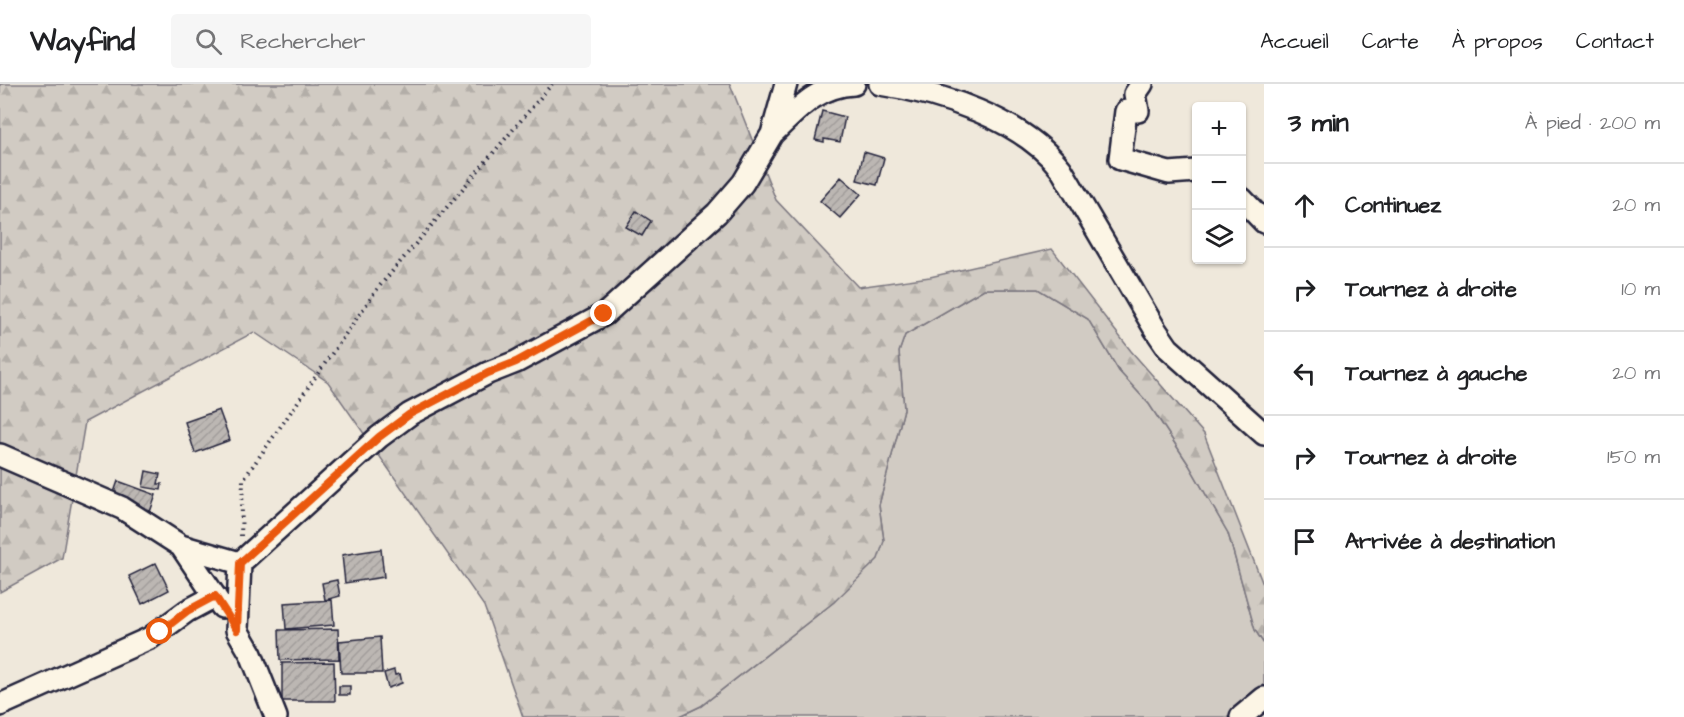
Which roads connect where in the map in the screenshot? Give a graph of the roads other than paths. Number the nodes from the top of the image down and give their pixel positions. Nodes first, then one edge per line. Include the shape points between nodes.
1 (786, 84) edge
2 (854, 84) edge
3 (880, 84) edge
4 (1142, 84) edge
5 (952, 94) edge
6 (772, 134) junction
7 (1192, 171) edge
8 (1246, 203) edge
9 (1264, 222) edge
10 (1264, 434) edge
11 (0, 455) edge
12 (181, 546) junction
13 (240, 563) junction
14 (215, 596) junction
15 (237, 630) junction
16 (1264, 698) edge
17 (0, 705) edge
18 (276, 717) edge
19 (1241, 717) edge

1 - 6 street
2 - 6 street via 814,94
3 - 5 street
4 - 7 street via 1135,94 1138,111 1126,111 1120,159 1169,173
5 - 10 street via 1048,153 1168,348
6 - 13 street via 743,183 717,213 604,314 410,414 379,437
8 - 9 street
11 - 12 street via 122,508
12 - 13 street
12 - 14 street
13 - 15 street
14 - 15 street
14 - 17 street via 150,638
15 - 18 street
16 - 19 street

